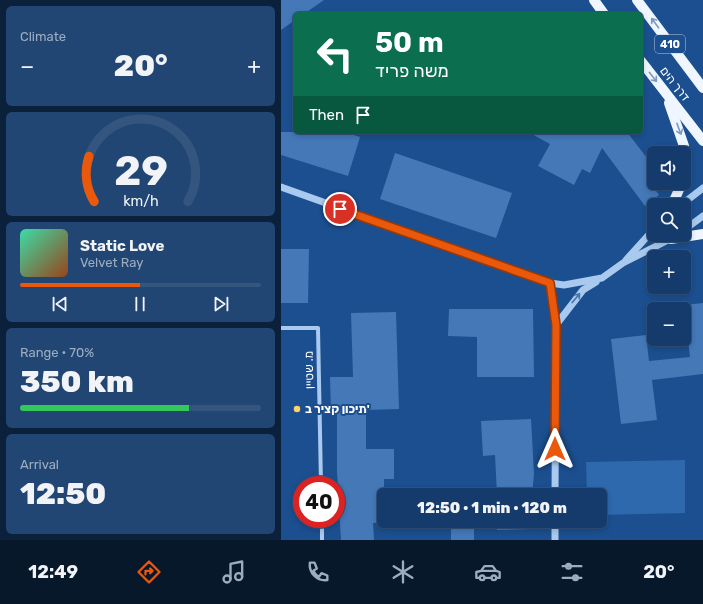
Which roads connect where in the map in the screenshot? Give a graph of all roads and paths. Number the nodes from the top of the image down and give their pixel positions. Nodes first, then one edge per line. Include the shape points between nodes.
1 (593, 0) edge
2 (637, 0) edge
3 (602, 12) edge
4 (643, 64) edge
5 (703, 88) edge
6 (666, 93) junction
7 (703, 140) edge
8 (684, 146) edge
9 (281, 187) edge
10 (703, 188) edge
11 (690, 198) edge
12 (703, 216) edge
13 (691, 225) edge
14 (703, 234) edge
15 (691, 235) edge
16 (647, 237) edge
17 (664, 242) edge
18 (623, 263) junction
19 (602, 278) junction
20 (550, 283) junction
21 (556, 325) junction
22 (281, 328) edge
23 (321, 476) edge
24 (555, 488) edge
25 (322, 528) edge
26 (555, 528) edge
27 (322, 540) edge
28 (555, 540) edge

1 - 3 main road
5 -> 2 main road, דרך הים / 410
4 -> 6 main road, דרך הים / 410
6 - 7 main road, דרך הים / 410
6 -> 8 main road
9 - 20 street
10 - 11 street
12 - 13 street
14 - 15 main road
16 - 18 street
17 - 18 street
18 - 19 street
19 - 20 street via 564,285
21 -> 19 street via 583,290
20 - 21 street
21 - 24 street
22 - 23 street, מ. שטיין via 318,328
25 - 27 street
26 - 28 street

